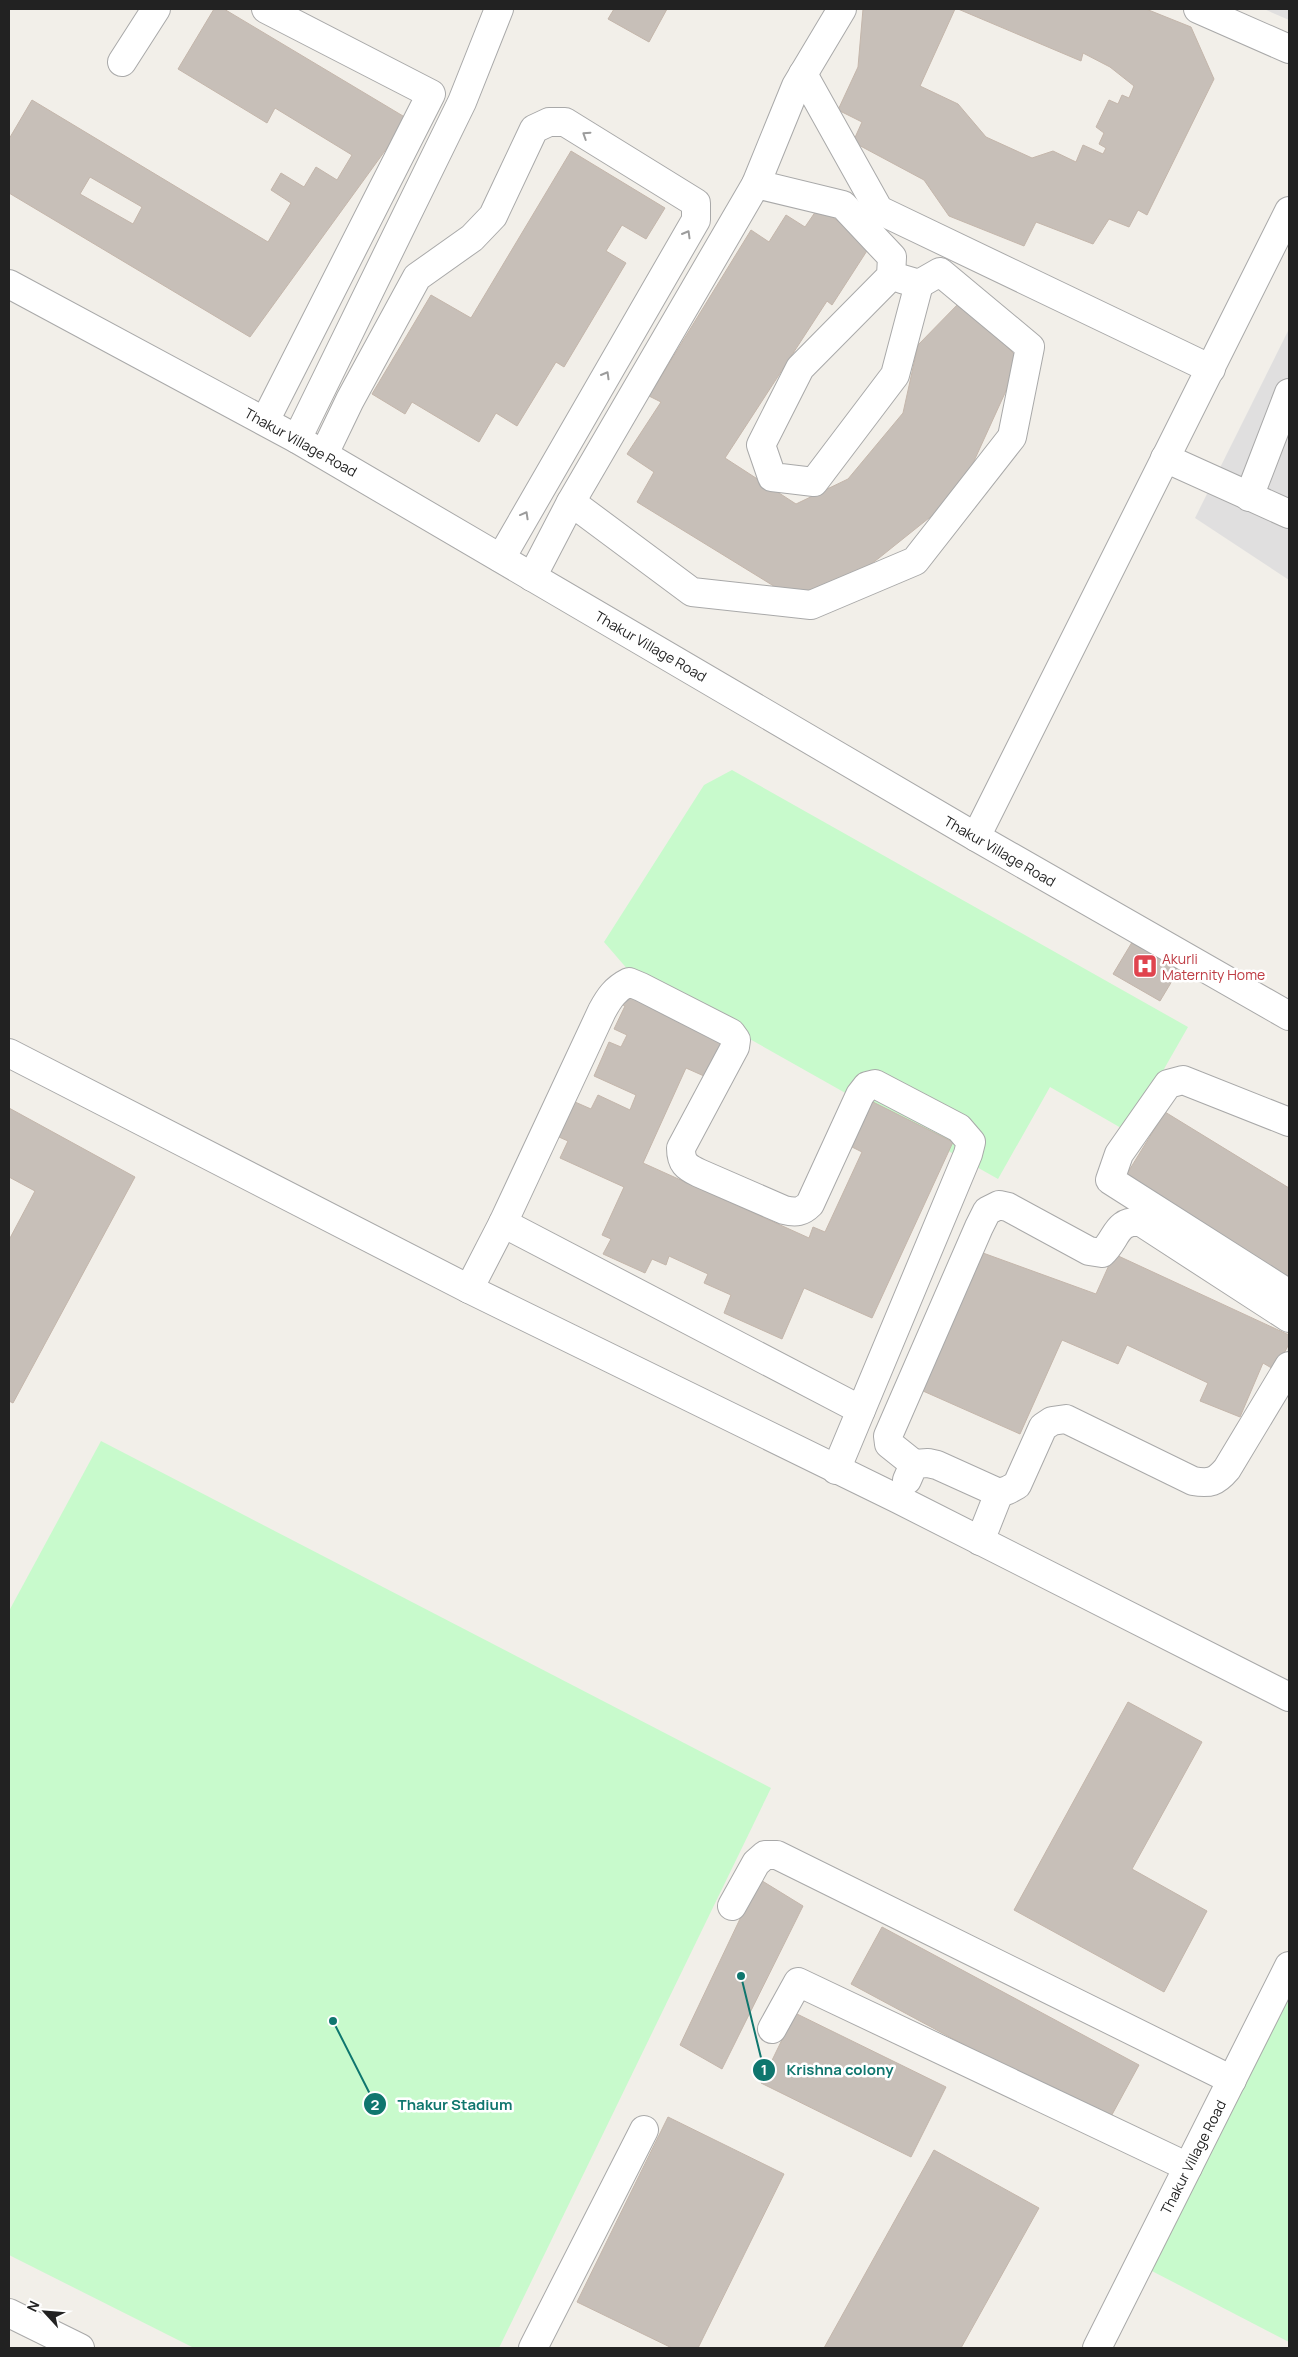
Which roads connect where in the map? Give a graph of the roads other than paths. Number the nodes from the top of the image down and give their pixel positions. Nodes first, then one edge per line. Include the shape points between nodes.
1 (156, 9) edge
2 (266, 9) edge
3 (499, 9) edge
4 (842, 9) edge
5 (1198, 9) edge
6 (1289, 49) edge
7 (122, 62) dead end
8 (803, 74) junction
9 (756, 184) junction
10 (1289, 211) edge
11 (891, 276) junction
12 (9, 284) edge
13 (919, 284) junction
14 (1211, 369) junction
15 (1289, 393) edge
16 (265, 421) junction
17 (298, 438) junction
18 (324, 454) junction
19 (1165, 458) junction
20 (1250, 497) junction
21 (571, 502) junction
22 (1289, 514) edge
23 (501, 558) junction
24 (532, 577) junction
25 (976, 837) junction
26 (1289, 1016) edge
27 (9, 1053) edge
28 (1289, 1122) edge
29 (503, 1223) junction
30 (469, 1289) junction
31 (1289, 1294) edge
32 (1289, 1318) edge
33 (1289, 1366) edge
34 (861, 1410) junction
35 (914, 1464) junction
36 (836, 1470) junction
37 (999, 1493) junction
38 (898, 1499) junction
39 (980, 1541) junction
40 (1289, 1697) edge
41 (732, 1906) dead end
42 (1289, 1966) edge
43 (772, 2029) dead end
44 (1232, 2080) junction
45 (644, 2130) dead end
46 (1188, 2167) junction
47 (9, 2313) edge
48 (43, 2340) edge
49 (80, 2348) edge
50 (533, 2348) edge
51 (1097, 2348) edge

1 - 7 street
2 - 16 street via 431,94
3 - 17 street via 462,102
4 - 8 street
5 - 6 street
8 - 9 street
8 - 14 street via 879,210
9 - 11 street via 843,205 892,257
9 - 21 street
10 - 14 street
11 - 13 street
11 - 13 street via 800,368 761,446 772,477 814,482 895,376
12 - 16 street, Thakur Village Road
13 - 21 street via 940,272 1030,347 1012,437 915,561 811,605 692,592
14 - 19 street
15 - 20 street
16 - 17 street, Thakur Village Road
17 - 18 street, Thakur Village Road
18 - 23 street, Thakur Village Road
23 -> 18 street via 696,220 696,202 565,122 549,122 534,129 493,216 472,238 418,277
19 - 20 street
19 - 25 street
20 - 22 street
21 - 24 street
23 - 24 street, Thakur Village Road
24 - 25 street, Thakur Village Road
25 - 26 street, Thakur Village Road
27 - 30 street
28 - 31 street via 1183,1080 1168,1084 1119,1154 1110,1180
29 - 30 street
29 - 34 street
29 - 34 street via 602,1011 618,987 629,982 723,1027 736,1040 681,1148 681,1160 688,1168 784,1210 803,1211 810,1204 860,1095 867,1086 875,1084 959,1128 971,1142
30 - 36 street
32 - 35 street via 1140,1222 1129,1221 1120,1226 1110,1246 1102,1253 1089,1252 1062,1235 999,1205 987,1211 979,1227 888,1436 889,1444
33 - 37 street via 1227,1469 1208,1484 1193,1481 1066,1419 1052,1421 1043,1427 1017,1484
34 - 36 street
35 - 37 street via 937,1465
35 - 38 street
36 - 38 street
37 - 39 street
38 - 39 street
39 - 40 street
41 - 44 street via 756,1862 777,1854
42 - 44 street, Thakur Village Road
43 - 46 street via 798,1982
44 - 46 street, Thakur Village Road
45 - 50 street
46 - 51 street, Thakur Village Road
47 - 48 street
48 - 49 street

